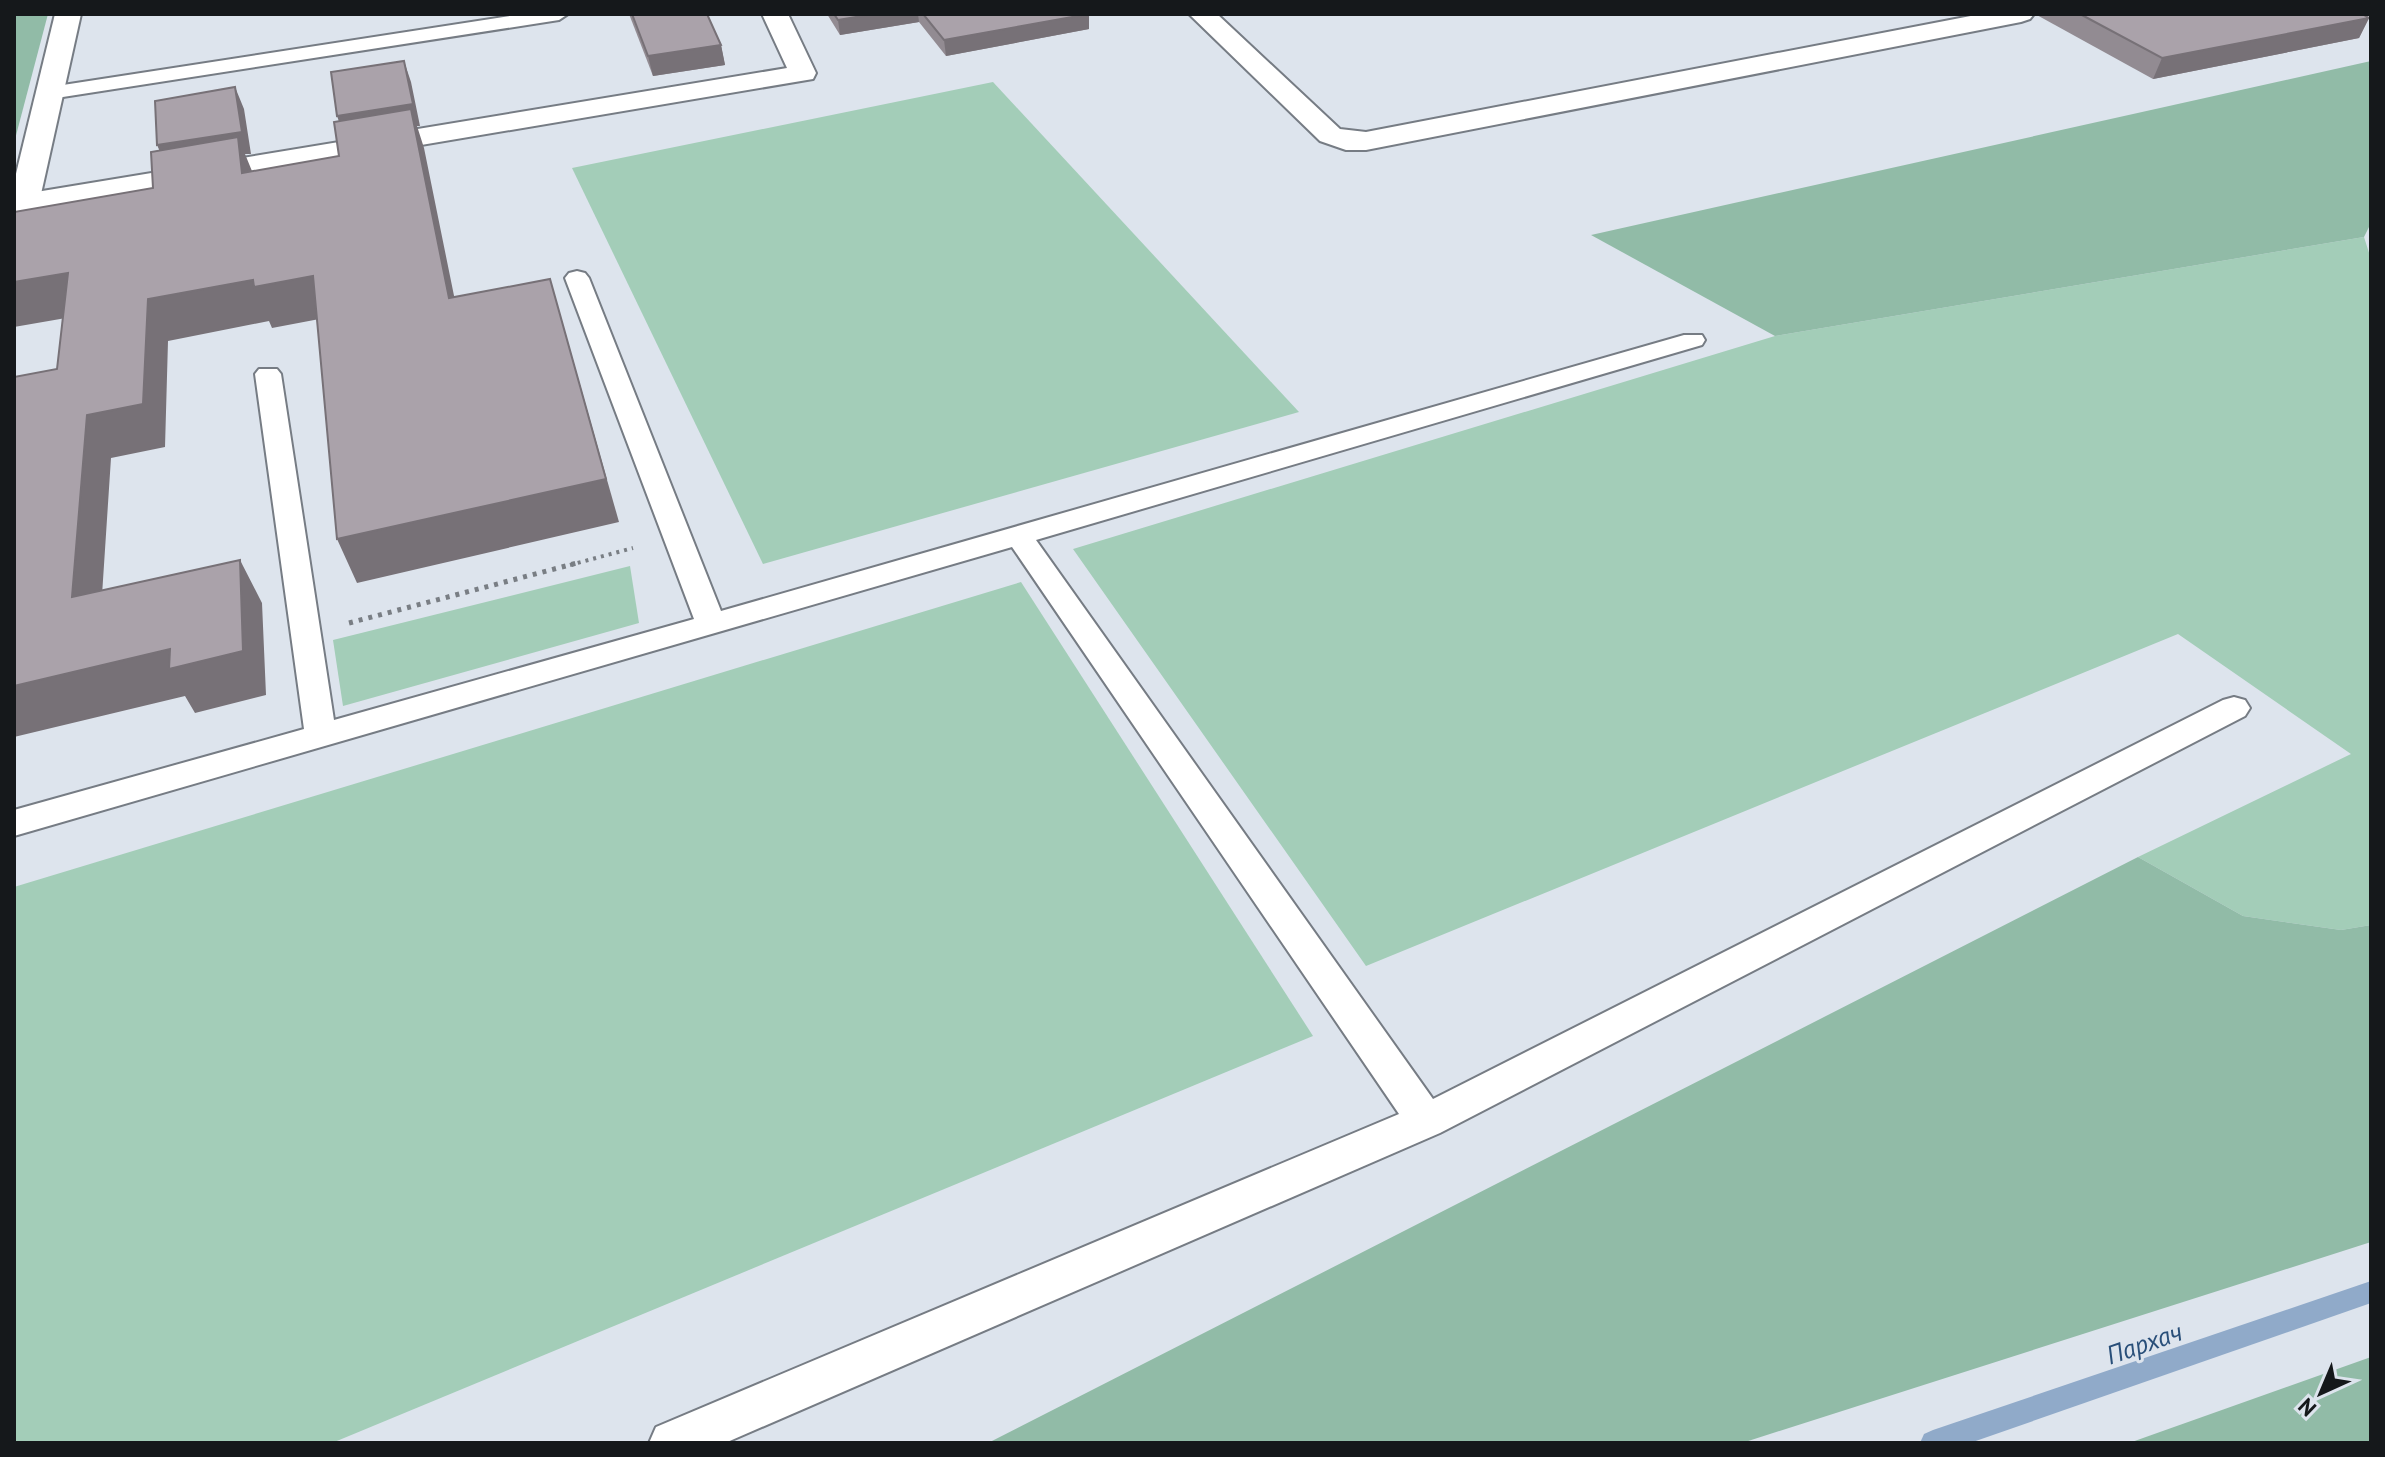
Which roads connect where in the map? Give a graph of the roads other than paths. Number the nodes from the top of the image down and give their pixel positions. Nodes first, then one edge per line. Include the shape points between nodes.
1 (68, 14) edge
2 (559, 14) edge
3 (775, 14) edge
4 (1202, 14) edge
5 (2021, 14) edge
6 (50, 93) junction
7 (19, 207) edge
8 (577, 278) dead end
9 (1693, 340) dead end
10 (268, 374) dead end
11 (1019, 536) junction
12 (711, 625) junction
13 (2234, 708) dead end
14 (321, 737) junction
15 (14, 823) edge
16 (1426, 1121) junction
17 (672, 1443) edge

1 - 6 street
2 - 6 lane
3 - 7 street via 803,73
4 - 5 street via 1330,135 1346,141
6 - 7 street
8 - 12 lane
9 - 11 lane
10 - 14 lane
11 - 12 lane
11 - 16 lane
12 - 14 lane
13 - 16 lane
14 - 15 lane
16 - 17 lane

